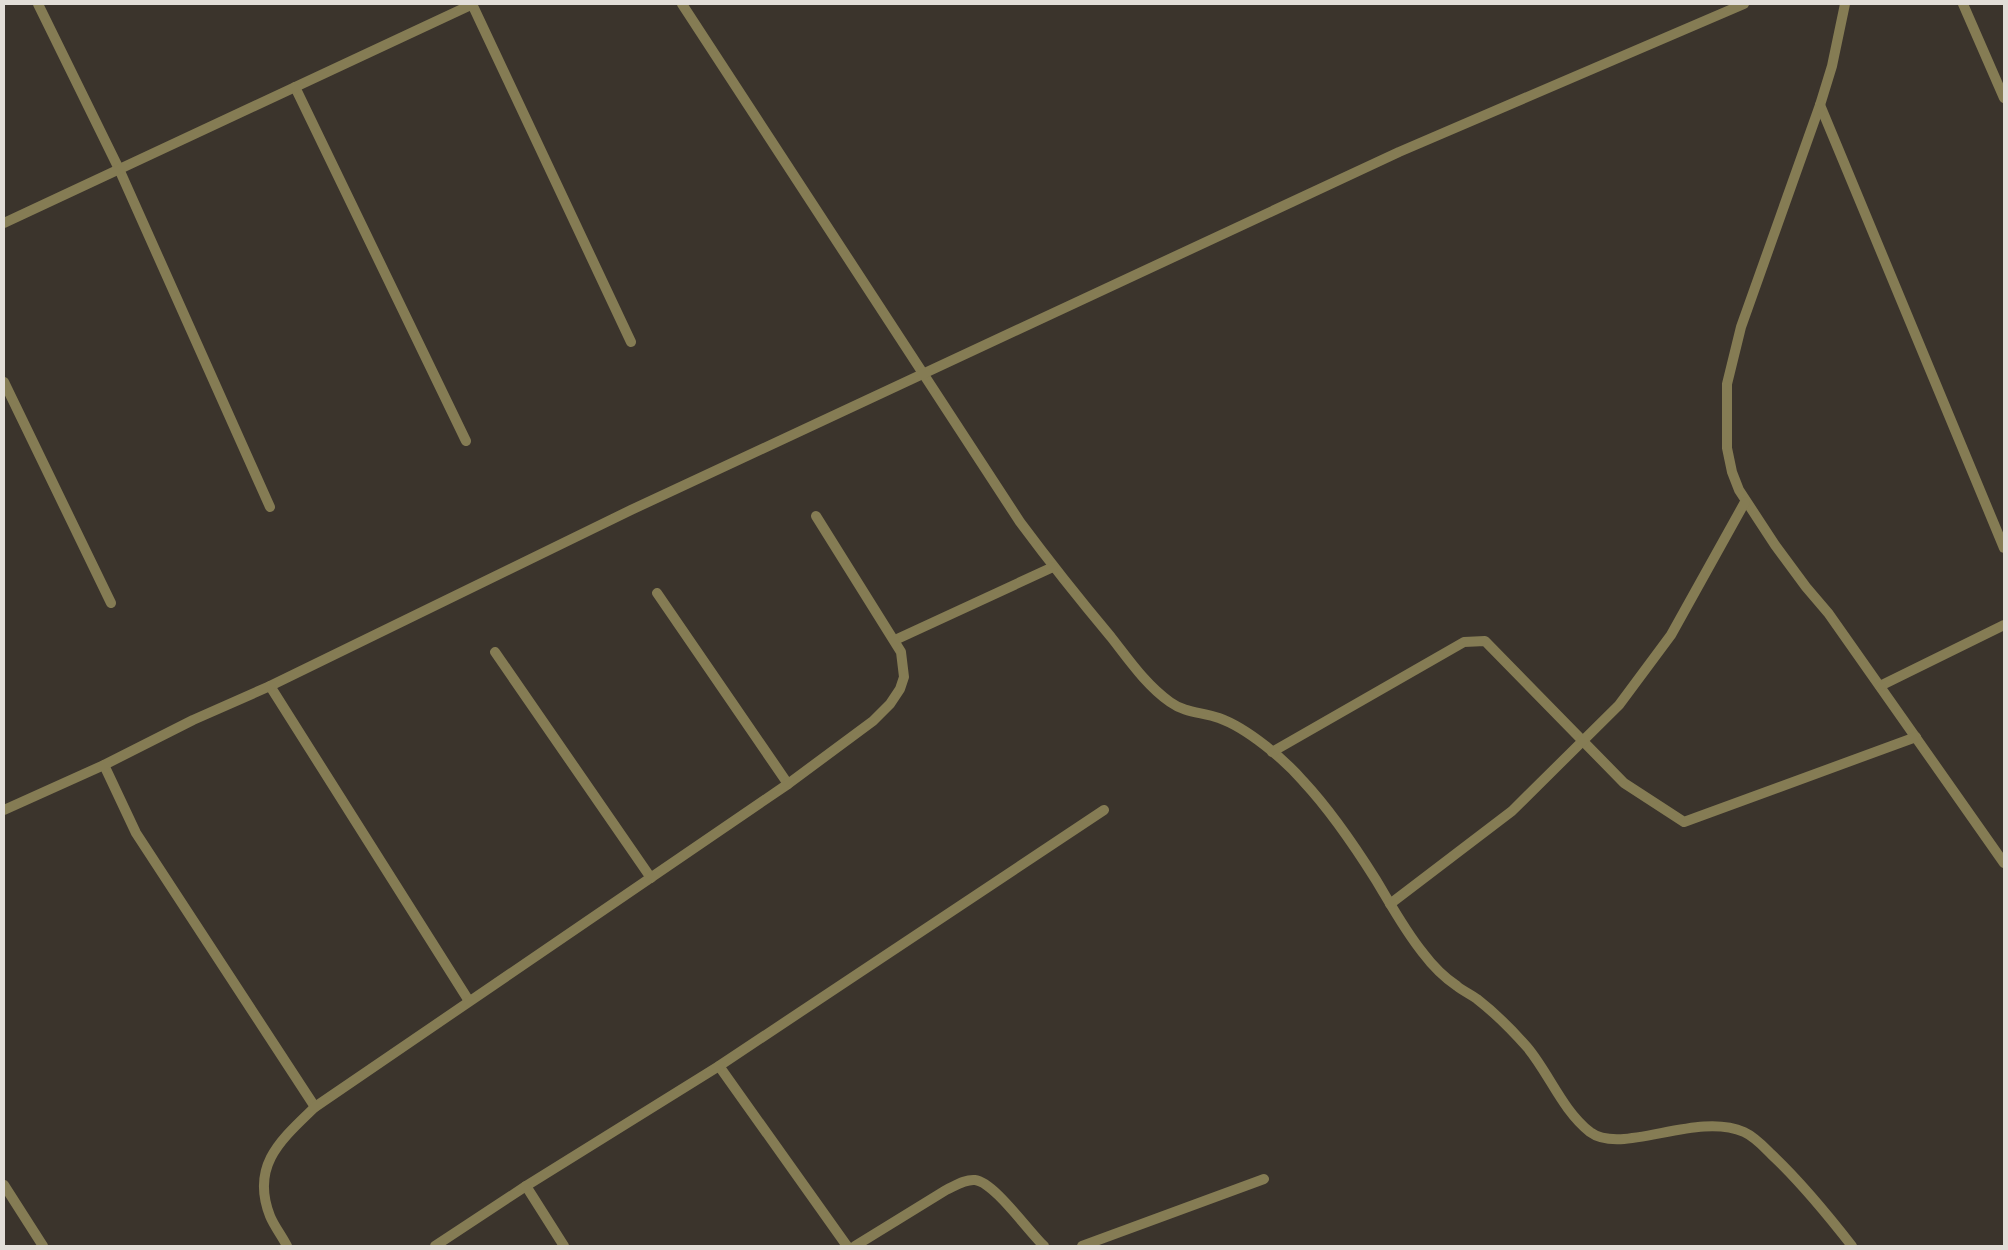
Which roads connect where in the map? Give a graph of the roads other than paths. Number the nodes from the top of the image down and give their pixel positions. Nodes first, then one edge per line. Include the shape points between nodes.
1 (38, 4) edge
2 (472, 4) edge
3 (682, 4) edge
4 (1744, 4) edge
5 (1845, 4) edge
6 (1964, 4) edge
7 (295, 87) junction
8 (2004, 98) edge
9 (1820, 105) junction
10 (119, 169) junction
11 (4, 223) edge
12 (631, 342) dead end
13 (923, 374) junction
14 (4, 382) edge
15 (466, 441) dead end
16 (1745, 502) junction
17 (270, 507) dead end
18 (816, 516) dead end
19 (2004, 548) edge
20 (1054, 567) junction
21 (657, 593) dead end
22 (111, 603) dead end
23 (2004, 625) edge
24 (895, 640) junction
25 (495, 652) dead end
26 (270, 686) junction
27 (1880, 686) junction
28 (1916, 737) junction
29 (1582, 742) junction
30 (1272, 752) junction
31 (104, 765) junction
32 (788, 784) junction
33 (4, 810) edge
34 (1104, 810) dead end
35 (2004, 863) edge
36 (651, 878) junction
37 (1390, 904) junction
38 (469, 1001) junction
39 (719, 1066) junction
40 (315, 1107) junction
41 (1264, 1179) dead end
42 (4, 1185) edge
43 (526, 1186) junction
44 (44, 1246) edge
45 (287, 1246) edge
46 (435, 1246) edge
47 (564, 1246) edge
48 (847, 1246) edge
49 (855, 1246) edge
50 (1044, 1246) edge
51 (1082, 1246) edge
52 (1852, 1246) edge

1 - 10 street
2 - 7 street
2 - 12 street
3 - 13 street
4 - 13 street via 1399,152
5 - 9 street
6 - 8 street
7 - 10 street
7 - 15 street
9 - 16 street via 1741,327 1727,384 1727,448 1732,472
9 - 19 street
10 - 11 street
10 - 17 street
13 - 20 street via 1020,522
13 - 26 street via 631,510
14 - 22 street
16 - 27 street
16 - 29 street via 1671,635 1619,705
18 - 24 street
20 - 24 street
20 - 30 street via 1162,696 1183,710 1219,718
21 - 32 street
23 - 27 street
24 - 32 street via 901,652 904,677 890,704 873,721
25 - 36 street
26 - 31 street
26 - 38 street
27 - 28 street
28 - 29 street via 1684,822 1624,783
28 - 35 street
29 - 30 street via 1485,641 1464,642
29 - 37 street via 1512,811
30 - 37 street via 1301,778 1339,824
31 - 33 street
31 - 40 street via 136,833
32 - 36 street
34 - 39 street
36 - 38 street
37 - 52 street via 1424,955 1456,986 1498,1016 1530,1050 1567,1106 1592,1133 1607,1139 1623,1140 1710,1125 1744,1132 1784,1166
38 - 40 street
39 - 43 street
39 - 48 street
40 - 45 street via 278,1143 263,1178 270,1216
41 - 51 street
42 - 44 street
43 - 46 street
43 - 47 street
49 - 50 street via 946,1190 973,1180 984,1182 995,1192

